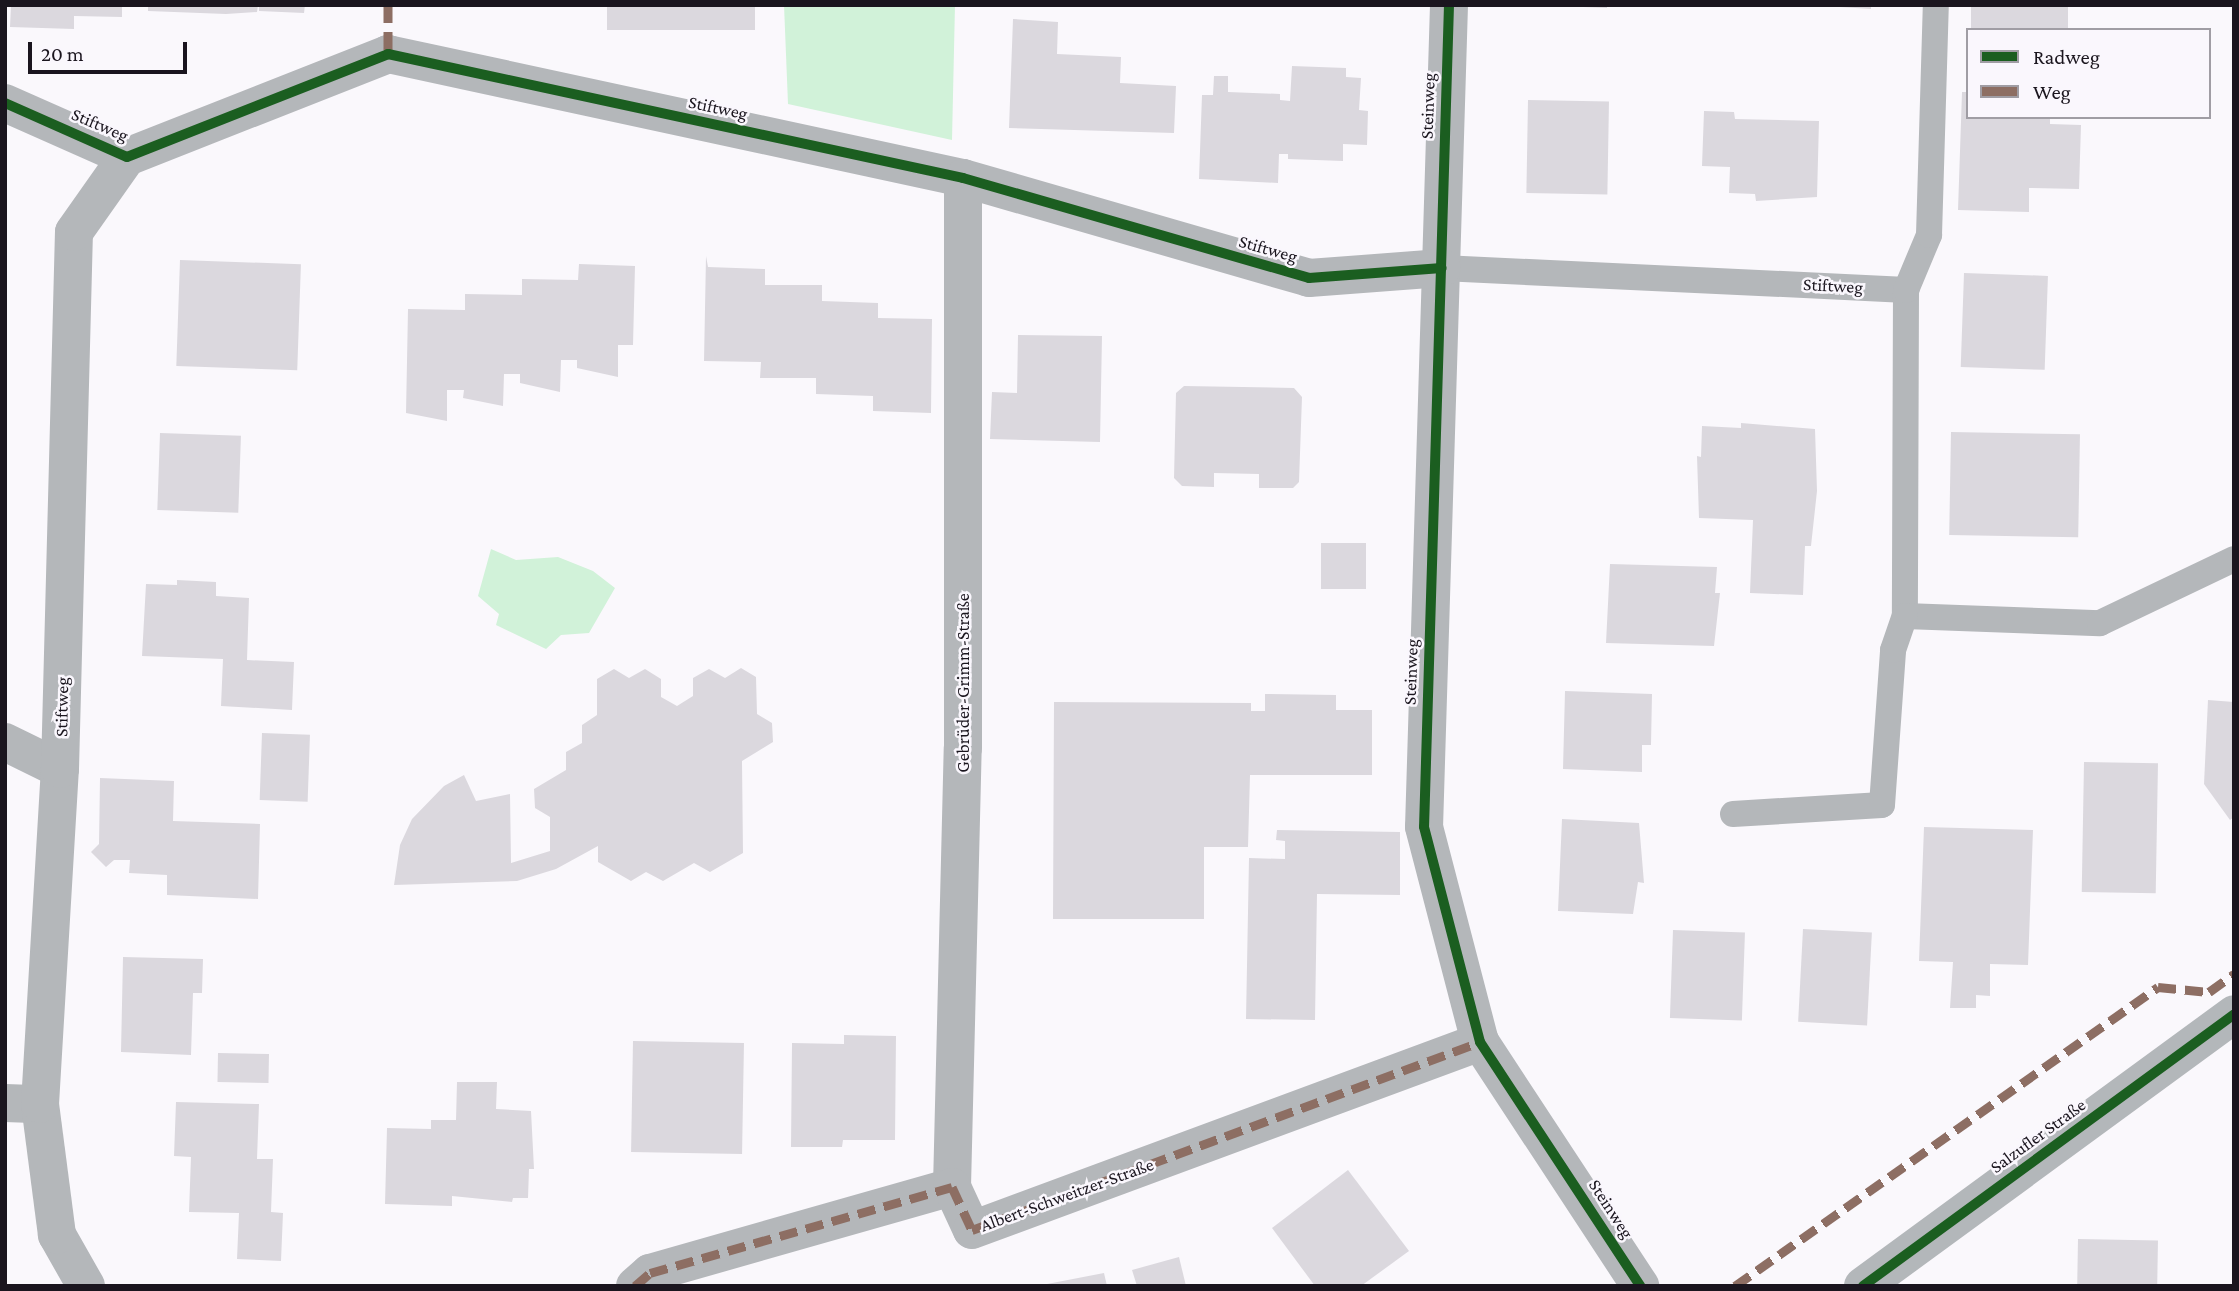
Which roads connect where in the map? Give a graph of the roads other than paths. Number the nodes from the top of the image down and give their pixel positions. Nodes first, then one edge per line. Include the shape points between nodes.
1 (1449, 5) edge
2 (1936, 5) edge
3 (5, 103) edge
4 (127, 157) junction
5 (963, 178) junction
6 (1442, 268) junction
7 (1906, 290) junction
8 (2234, 559) edge
9 (1905, 616) junction
10 (5, 742) edge
11 (60, 769) junction
12 (1733, 814) dead end
13 (2234, 1014) edge
14 (1480, 1042) junction
15 (22, 1103) edge
16 (953, 1187) junction
17 (86, 1286) edge
18 (635, 1286) edge
19 (1640, 1286) edge
20 (1863, 1286) edge

1 - 6 street, Steinweg
2 - 7 lane via 1929,234
3 - 4 street, Stiftweg
4 - 5 street, Stiftweg via 388,54
4 - 11 street, Stiftweg via 74,232
5 - 6 street, Stiftweg via 1308,278
5 - 16 street, Gebrüder-Grimm-Straße via 963,748
6 - 7 lane, Stiftweg
6 - 14 street, Steinweg via 1424,827
7 - 9 lane
8 - 9 lane via 2100,623
9 - 12 lane via 1893,650 1882,805
10 - 11 street, Stiftweg
11 - 15 street, Stiftweg
13 - 20 main road, Salzufler Straße
14 - 16 street, Albert-Schweitzer-Straße via 972,1230
14 - 19 street, Steinweg
15 - 17 street, Stiftweg via 57,1235
16 - 18 street via 650,1273

